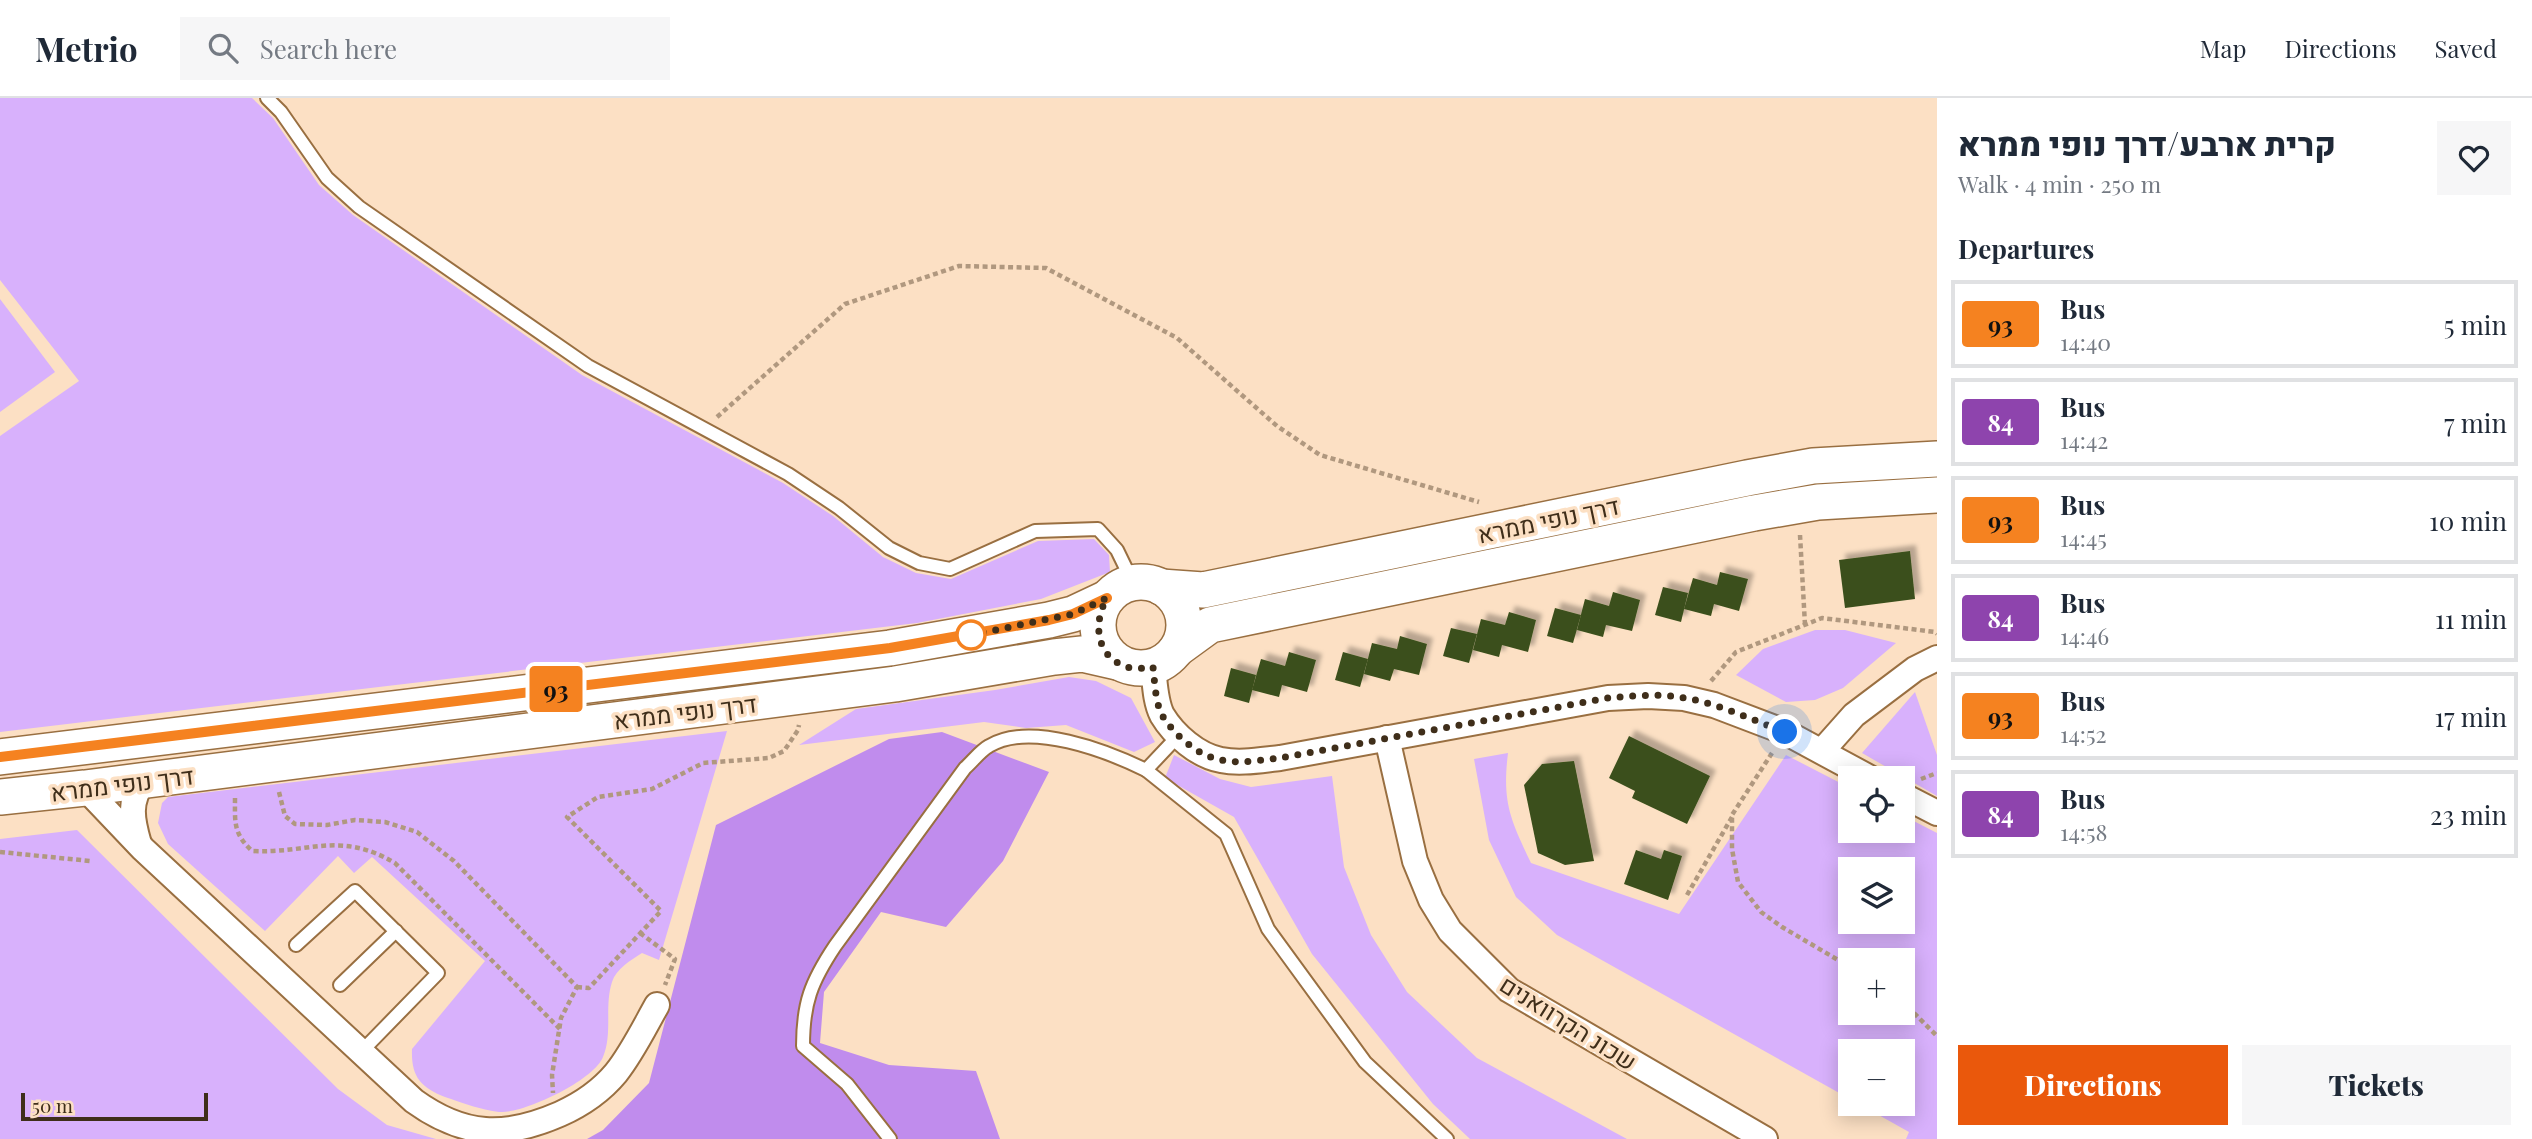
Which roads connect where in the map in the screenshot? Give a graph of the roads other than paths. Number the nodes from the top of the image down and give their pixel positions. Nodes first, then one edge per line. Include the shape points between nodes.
1 (267, 98) edge
2 (1937, 459) edge
3 (1937, 495) edge
4 (1134, 589) junction
5 (1165, 658) junction
6 (1937, 659) edge
7 (1117, 662) junction
8 (1179, 735) junction
9 (1387, 738) junction
10 (1822, 751) junction
11 (0, 757) edge
12 (1849, 766) edge
13 (1146, 770) junction
14 (144, 780) junction
15 (85, 788) junction
16 (0, 797) edge
17 (1915, 802) edge
18 (1937, 813) edge
19 (139, 844) junction
20 (396, 931) junction
21 (296, 945) dead end
22 (340, 985) dead end
23 (657, 1005) road end
24 (361, 1052) junction
25 (890, 1139) edge
26 (1447, 1139) edge
27 (1765, 1139) edge

1 - 4 lane via 327,178 359,207 587,366 788,474 889,548 919,563 950,569 1035,531 1098,529 1117,550
2 - 4 main road, דרך נופי ממרא via 1814,466 1203,590
3 - 5 main road, דרך נופי ממרא via 1798,506 1210,625
4 - 5 main road via 1173,596 1181,609 1183,636
4 - 7 main road via 1100,611 1099,639
4 - 11 main road, דרך נופי ממרא via 1049,620 890,648
5 - 7 main road via 1132,668
5 - 8 street via 1156,698 1162,715
6 - 10 street via 1915,669 1854,715
7 - 14 main road, דרך נופי ממרא via 1082,654 1054,657 895,684
8 - 9 street via 1196,751 1242,762
8 - 13 lane
9 - 10 street via 1608,698 1648,695 1714,705
9 - 27 street, שכונ הקרוואנים via 1415,860 1450,931 1509,989
10 - 12 street
13 - 25 lane via 1114,754 1049,738 1016,737 990,745 965,768 818,971 803,1014 803,1046 847,1084
13 - 26 lane via 1226,834 1268,929 1365,1062
14 - 15 main road, דרך נופי ממרא
14 - 19 street via 132,803
15 - 16 main road, דרך נופי ממרא
15 - 19 street
17 - 18 street
19 - 24 street
20 - 21 lane via 355,891
20 - 22 lane
20 - 24 lane via 438,973
23 - 24 street via 628,1057 597,1092 560,1114 516,1130 482,1129 444,1120 414,1101

